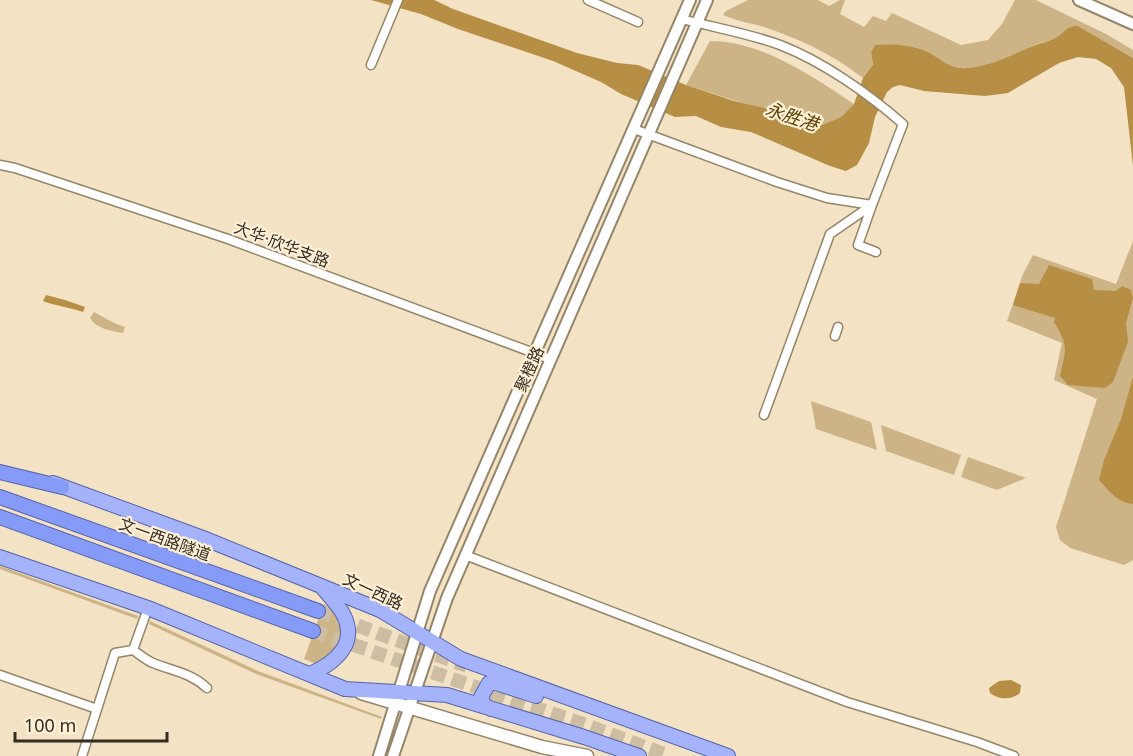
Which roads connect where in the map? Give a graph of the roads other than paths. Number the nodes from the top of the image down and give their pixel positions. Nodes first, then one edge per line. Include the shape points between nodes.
1 (398, 0) edge
2 (588, 0) edge
3 (690, 0) edge
4 (707, 0) edge
5 (1079, 0) edge
6 (682, 19) junction
7 (638, 22) dead end
8 (697, 23) junction
9 (1133, 24) edge
10 (371, 65) dead end
11 (634, 129) junction
12 (649, 135) junction
13 (0, 165) edge
14 (872, 205) junction
15 (876, 252) dead end
16 (838, 327) dead end
17 (835, 336) dead end
18 (536, 354) junction
19 (550, 359) junction
20 (764, 415) dead end
21 (0, 465) edge
22 (0, 472) edge
23 (62, 487) junction
24 (0, 497) edge
25 (0, 517) edge
26 (465, 555) junction
27 (0, 557) edge
28 (321, 586) junction
29 (148, 608) junction
30 (318, 612) tunnel mouth
31 (313, 631) tunnel mouth
32 (417, 632) junction
33 (432, 641) junction
34 (132, 650) junction
35 (310, 674) junction
36 (0, 675) edge
37 (207, 688) dead end
38 (414, 693) junction
39 (397, 698) junction
40 (409, 707) junction
41 (97, 709) junction
42 (491, 709) junction
43 (603, 710) junction
44 (82, 756) edge
45 (379, 756) edge
46 (393, 756) edge
47 (587, 756) edge
48 (639, 756) edge
49 (728, 756) edge
50 (1014, 756) edge

1 - 10 street
2 - 7 street
3 - 6 street, 聚橙路
4 - 8 street, 聚橙路
5 - 9 street
6 - 8 street
6 - 11 street, 聚橙路
8 - 12 street, 聚橙路
8 - 14 street via 779,45 823,66 903,124
11 - 12 street
11 - 18 street, 聚橙路
12 - 14 street via 827,198
12 - 19 street, 聚橙路
13 - 18 street, 大华·欣华支路 via 228,239
14 - 15 street via 858,245
14 - 20 street via 830,234
16 - 17 street
18 - 19 street, 大华·欣华支路
18 - 32 street, 聚橙路 via 430,591
19 - 26 street, 聚橙路
21 - 23 main road, 文一西路
22 - 23 highway
23 - 28 main road, 文一西路 via 126,508
24 - 30 highway, 文一西路隧道
25 - 31 highway
26 - 33 street, 聚橙路
26 - 50 street via 847,702
27 - 29 main road
28 - 32 main road, 文一西路 via 380,610
28 - 35 main road via 345,619 347,638 336,659
29 - 34 street
29 - 35 main road
32 - 33 main road, 文一西路
32 - 39 street, 聚橙路
33 - 38 street, 聚橙路
33 - 43 main road, 文一西路 via 461,659
34 - 37 street via 152,663 197,679
34 - 41 street via 115,653
35 - 39 main road via 345,688
36 - 41 street
38 - 39 main road
38 - 40 street, 聚橙路
38 - 42 main road via 447,695
39 - 40 main road
39 - 45 street, 聚橙路
40 - 46 street, 聚橙路
40 - 47 main road via 542,747
41 - 44 street
42 - 43 main road via 481,697 489,683 496,682 560,704
42 - 48 main road
43 - 49 main road, 文一西路

